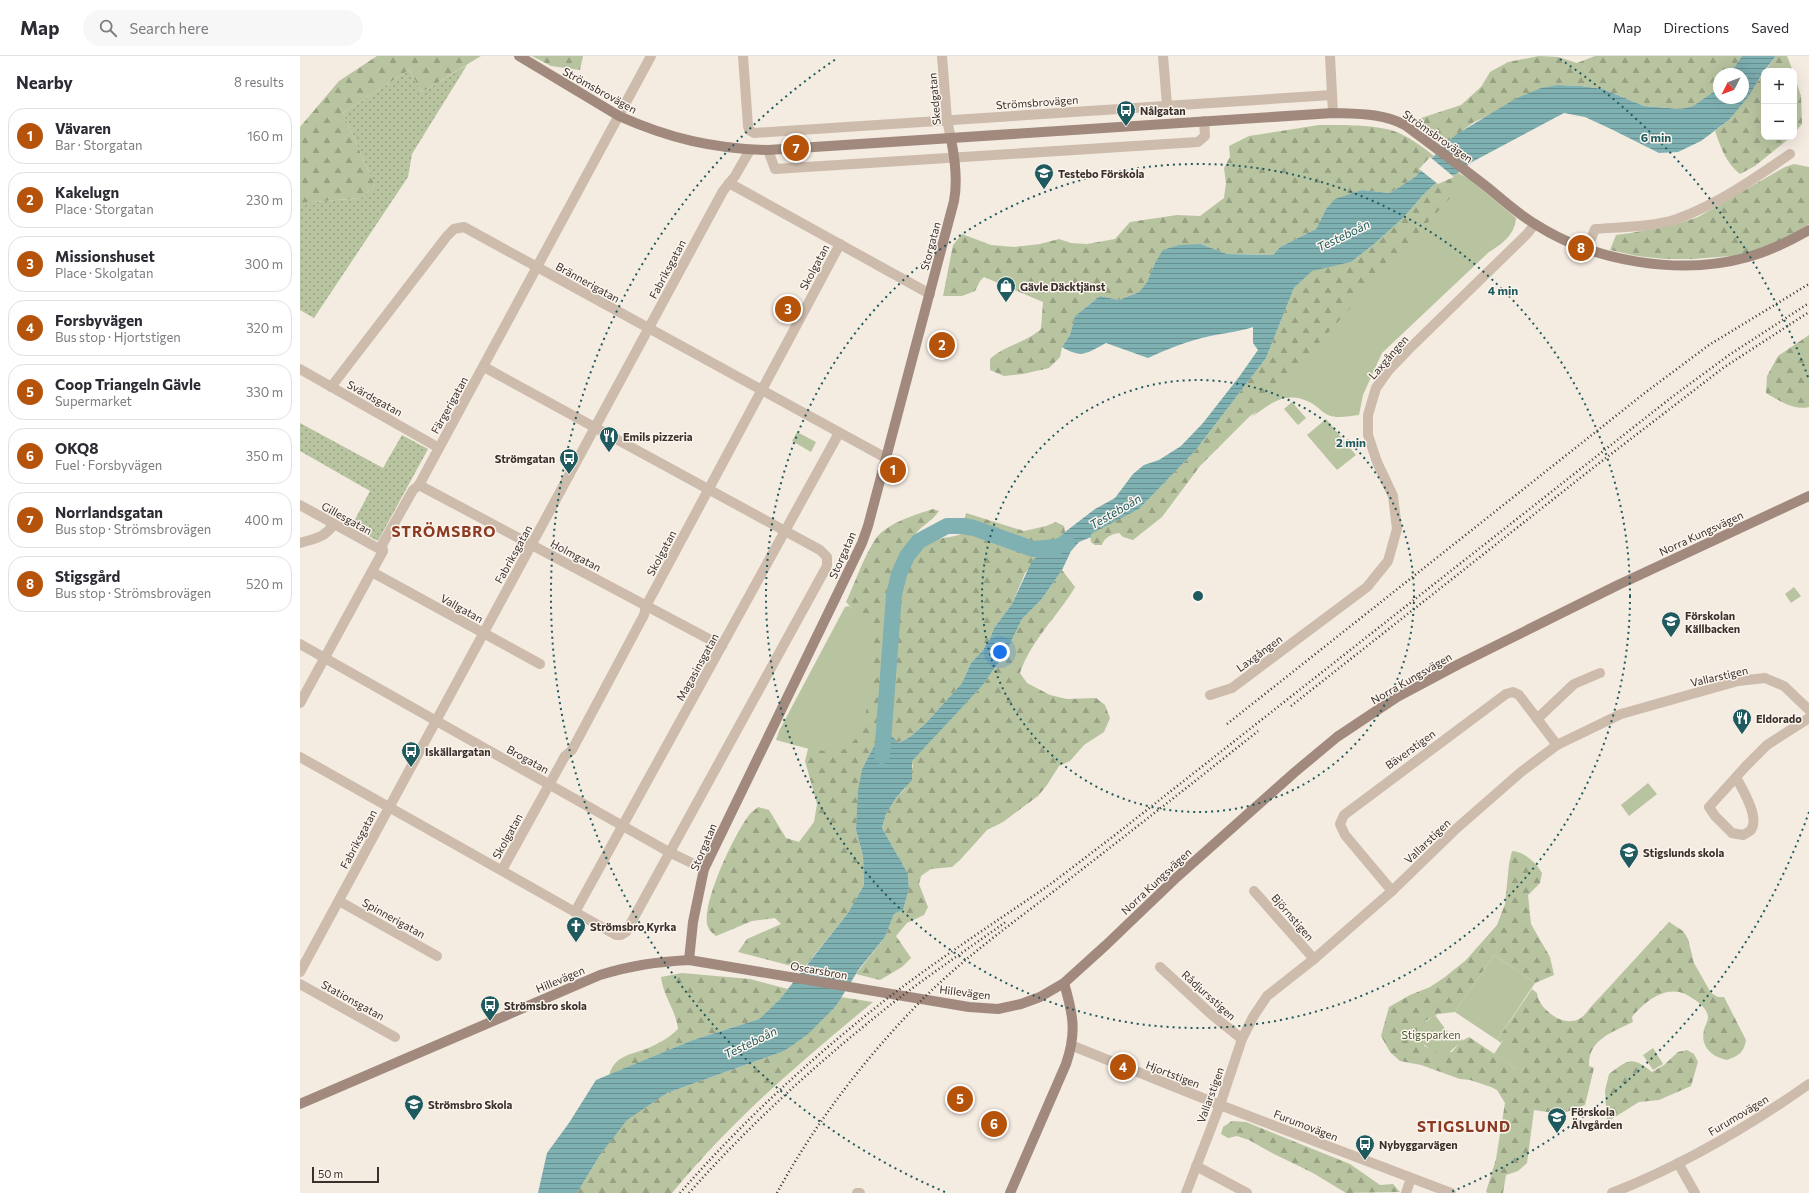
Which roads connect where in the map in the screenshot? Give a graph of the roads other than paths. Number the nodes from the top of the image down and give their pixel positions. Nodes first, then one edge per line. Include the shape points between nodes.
1 (519, 56) edge
2 (651, 56) edge
3 (742, 56) edge
4 (942, 56) edge
5 (1163, 56) edge
6 (1330, 56) edge
7 (1332, 95) junction
8 (1167, 105) junction
9 (1333, 113) junction
10 (619, 116) junction
11 (947, 120) junction
12 (1204, 121) junction
13 (951, 139) junction
14 (750, 150) junction
15 (768, 150) junction
16 (1790, 154) dead end
17 (955, 158) junction
18 (729, 183) junction
19 (1535, 224) junction
20 (1809, 230) edge
21 (840, 244) junction
22 (1587, 249) junction
23 (537, 267) junction
24 (930, 294) junction
25 (648, 329) junction
26 (484, 367) junction
27 (300, 370) edge
28 (331, 387) junction
29 (762, 391) junction
30 (595, 428) junction
31 (839, 433) junction
32 (439, 448) junction
33 (886, 458) junction
34 (419, 485) junction
35 (708, 490) junction
36 (1809, 496) edge
37 (300, 505) edge
38 (334, 524) junction
39 (785, 531) junction
40 (300, 543) edge
41 (532, 545) junction
42 (383, 551) junction
43 (372, 572) junction
44 (646, 606) junction
45 (484, 634) junction
46 (300, 644) edge
47 (722, 646) junction
48 (324, 658) junction
49 (540, 664) dead end
50 (1600, 673) dead end
51 (1210, 695) dead end
52 (300, 703) edge
53 (1809, 710) edge
54 (1809, 718) edge
55 (1537, 719) junction
56 (436, 722) junction
57 (1558, 745) junction
58 (300, 757) edge
59 (1736, 777) junction
60 (549, 785) junction
61 (389, 808) junction
62 (622, 826) junction
63 (669, 852) junction
64 (704, 869) junction
65 (502, 870) junction
66 (1254, 891) dead end
67 (1392, 891) junction
68 (339, 901) junction
69 (575, 912) junction
70 (438, 956) dead end
71 (1314, 959) junction
72 (690, 960) junction
73 (1160, 967) dead end
74 (300, 972) edge
75 (775, 974) joint
76 (1064, 983) junction
77 (300, 984) edge
78 (858, 989) joint
79 (395, 1037) dead end
80 (1242, 1039) junction
81 (1072, 1046) junction
82 (1809, 1084) edge
83 (300, 1104) edge
84 (1220, 1105) junction
85 (1678, 1163) junction
86 (1196, 1166) junction
87 (1411, 1178) junction
88 (857, 1193) edge
89 (860, 1193) edge
90 (1010, 1193) edge
91 (1186, 1193) edge
92 (1247, 1193) edge
93 (1406, 1193) edge
94 (1451, 1193) edge
95 (1612, 1193) edge
96 (1695, 1193) edge

1 - 10 street, Strömsbrovägen
2 - 10 street, Färgerigatan
3 - 11 street, Strömsbrovägen via 748,126 751,132
4 - 11 street, Skedgatan
5 - 8 street
6 - 7 street
7 - 8 street, Strömsbrovägen
7 - 9 street
8 - 11 street, Strömsbrovägen
9 - 12 street, Strömsbrovägen
9 - 19 street, Strömsbrovägen via 1366,114 1390,118 1405,125
10 - 14 street, Strömsbrovägen via 682,140
10 - 23 street, Färgerigatan
11 - 13 street, Skedgatan
12 - 13 street, Strömsbrovägen
12 - 17 street via 1205,136 1198,142
13 - 15 street, Strömsbrovägen
13 - 17 street, Storgatan
14 - 15 street, Strömsbrovägen
14 - 18 street, Fabriksgatan
15 - 17 street via 775,169
16 - 22 street via 1715,202 1676,219 1595,229
17 - 24 street, Storgatan via 954,201
18 - 21 street
18 - 25 street, Fabriksgatan
19 - 22 street, Strömsbrovägen
19 - 51 street, Laxgången via 1408,350 1376,388 1368,415 1368,435 1393,496 1397,530 1388,561 1367,587 1232,688
20 - 22 street, Strömsbrovägen via 1776,248 1723,263 1658,264 1612,257
21 - 24 street
21 - 29 street, Skolgatan
23 - 25 street, Brännerigatan
23 - 26 street, Färgerigatan
23 - 28 street, Brännerigatan via 468,228 454,229
24 - 33 street, Storgatan
25 - 29 street, Brännerigatan
25 - 30 street, Fabriksgatan
26 - 30 street
26 - 32 street, Färgerigatan
27 - 28 street, Svärdsgatan
28 - 32 street, Svärdsgatan
29 - 31 street, Brännerigatan
29 - 35 street, Skolgatan
30 - 35 street
30 - 41 street, Fabriksgatan
31 - 33 street, Brännerigatan
31 - 39 street, Magasinsgatan
32 - 34 street, Färgerigatan
33 - 64 street, Storgatan via 862,544
34 - 41 street, Holmgatan
34 - 42 street, Färgerigatan via 413,490 382,545
35 - 39 street
35 - 44 street, Skolgatan
36 - 76 street, Norra Kungsvägen via 1612,588 1397,697 1337,737 1295,772 1177,877
37 - 38 street, Gillesgatan
38 - 40 street via 321,537
38 - 42 street, Gillesgatan
39 - 47 street, Magasinsgatan
39 - 63 street via 820,550 827,557 827,566
41 - 44 street, Holmgatan
41 - 45 street, Fabriksgatan
42 - 43 street, Färgerigatan
43 - 45 street, Vallgatan
43 - 48 street, Färgerigatan
44 - 47 street, Holmgatan
44 - 60 street, Skolgatan via 644,615 572,750 565,756
45 - 49 street, Vallgatan
45 - 56 street, Fabriksgatan
46 - 48 street, Brogatan
47 - 62 street, Magasinsgatan
48 - 52 street, Färgerigatan
48 - 56 street, Brogatan
50 - 55 street via 1574,684
53 - 57 street, Vallarstigen via 1784,686 1765,678 1738,682 1621,714
54 - 59 street via 1767,745
55 - 57 street, Bäverstigen
55 - 67 street, Bäverstigen via 1519,695 1513,692 1506,694 1344,815 1340,824 1345,835
56 - 60 street, Brogatan
56 - 61 street, Fabriksgatan
57 - 67 street, Vallarstigen via 1521,772 1457,828
58 - 61 street
59 - 59 street via 1709,807 1732,833 1743,835 1751,830 1754,823 1752,809
60 - 62 street, Brogatan
60 - 65 street, Skolgatan
61 - 65 street
61 - 68 street, Fabriksgatan
62 - 63 street, Brogatan
62 - 69 street, Magasinsgatan
63 - 64 street, Brogatan
63 - 69 street via 626,932 616,935
64 - 72 street, Storgatan via 693,922
65 - 69 street
66 - 71 street, Björnstigen
67 - 71 street, Vallarstigen
68 - 70 street, Spinnerigatan
68 - 74 street, Fabriksgatan
71 - 80 street, Vallarstigen via 1267,996
72 - 75 street, Hillevägen
72 - 83 street, Hillevägen via 638,964 600,975
73 - 80 street, Rådjursstigen
75 - 78 street, Oscarsbron
76 - 78 street, Hillevägen via 1040,997 998,1009 969,1007
76 - 81 street via 1074,1025
77 - 79 street, Stationsgatan
80 - 84 street, Vallarstigen
81 - 84 street, Hjortstigen
81 - 90 street
82 - 85 street, Furumovägen via 1764,1114
84 - 86 street, Vallarstigen
84 - 87 street, Furumovägen
85 - 95 street, Furumovägen
85 - 96 street
86 - 91 street, Vallarstigen
86 - 92 street
87 - 93 street
87 - 94 street, Furumovägen
88 - 89 street

